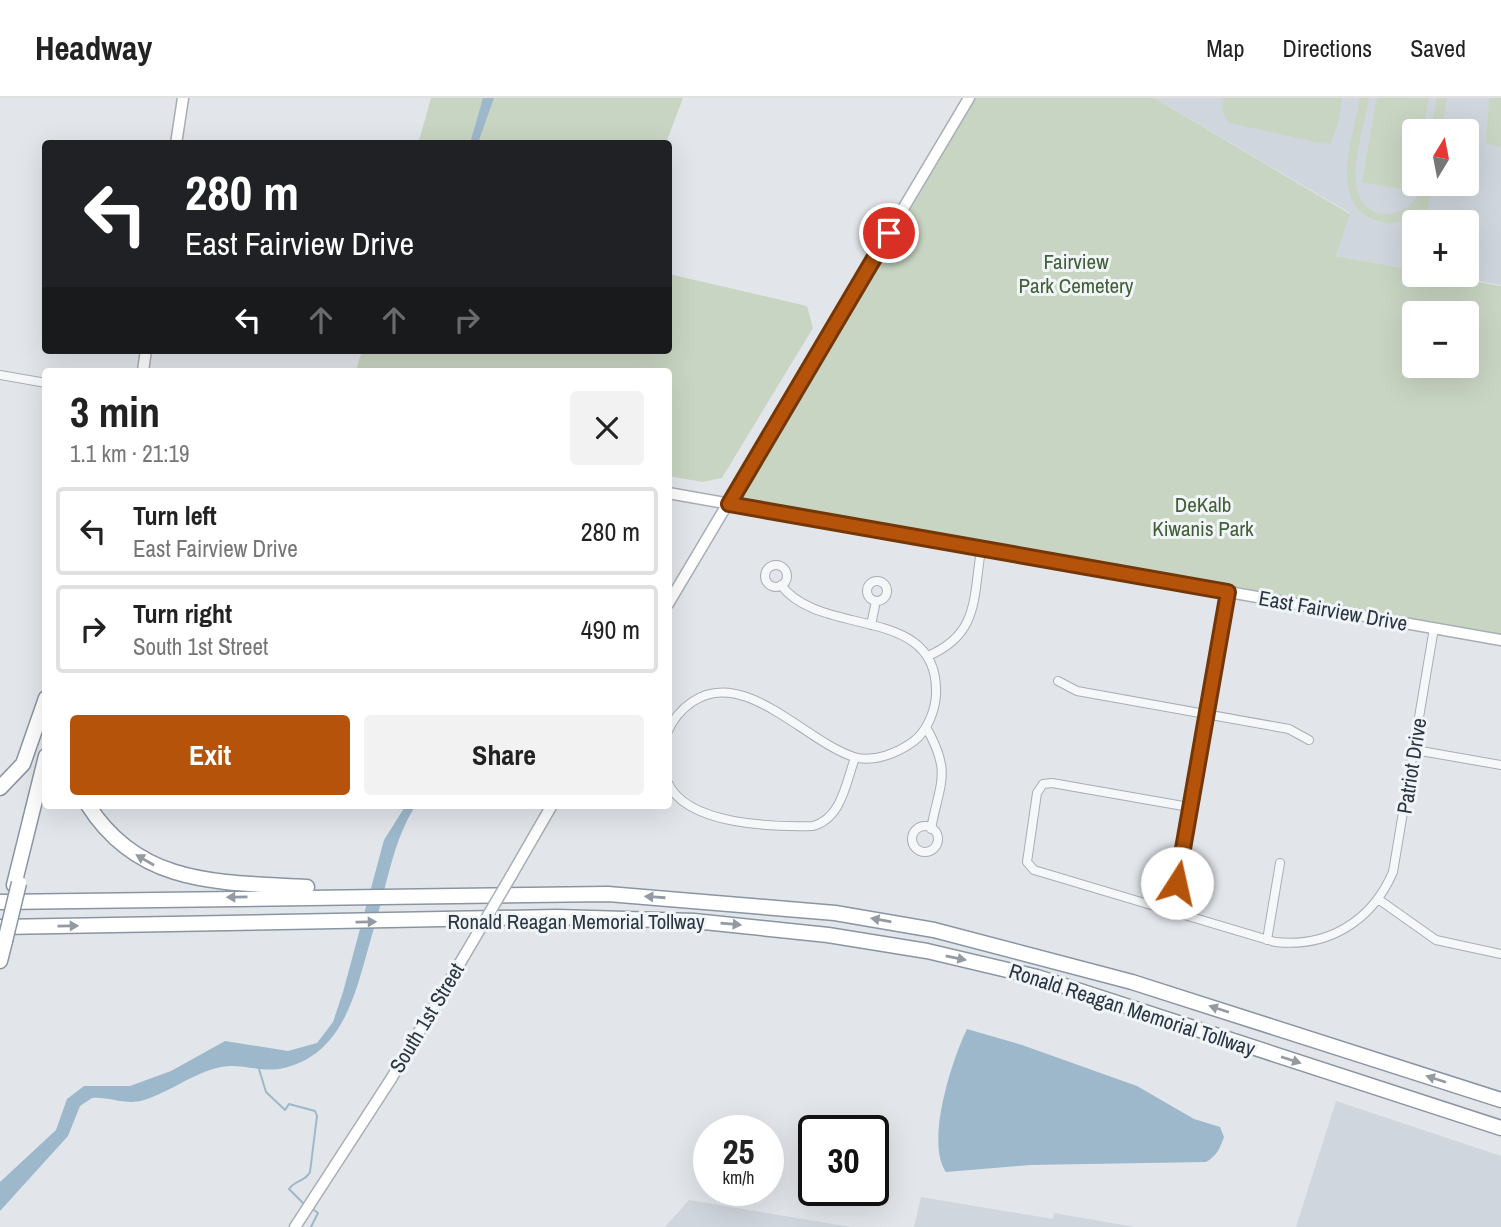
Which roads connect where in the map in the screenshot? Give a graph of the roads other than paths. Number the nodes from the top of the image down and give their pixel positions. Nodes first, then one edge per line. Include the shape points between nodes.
1 (183, 98) edge
2 (968, 98) edge
3 (177, 140) edge
4 (0, 375) edge
5 (42, 382) edge
6 (672, 494) edge
7 (729, 504) junction
8 (981, 550) junction
9 (781, 585) dead end
10 (1228, 592) junction
11 (672, 594) edge
12 (876, 601) dead end
13 (871, 625) junction
14 (1434, 628) junction
15 (1501, 640) edge
16 (928, 656) junction
17 (1059, 681) dead end
18 (42, 709) edge
19 (1206, 714) junction
20 (672, 725) edge
21 (926, 727) junction
22 (1308, 740) dead end
23 (1415, 750) junction
24 (855, 758) junction
25 (1501, 765) edge
26 (42, 773) edge
27 (0, 788) edge
28 (672, 789) edge
29 (42, 795) edge
30 (1189, 807) junction
31 (90, 809) edge
32 (550, 809) edge
33 (931, 829) dead end
34 (1280, 863) dead end
35 (16, 884) junction
36 (354, 894) junction
37 (1378, 899) junction
38 (0, 902) edge
39 (1171, 910) junction
40 (2, 936) edge
41 (1267, 940) junction
42 (1501, 954) edge
43 (0, 961) edge
44 (1501, 1100) edge
45 (1501, 1128) edge
46 (295, 1227) edge

1 - 3 street
2 - 7 street
4 - 5 street
6 - 7 street, East Fairview Drive
7 - 8 street, East Fairview Drive
7 - 11 street
8 - 10 street, East Fairview Drive
8 - 16 street via 964,630 954,643
9 - 13 street via 790,597 821,613
10 - 14 street, East Fairview Drive
10 - 19 street
12 - 13 street
13 - 16 street via 902,634
14 - 15 street, East Fairview Drive
14 - 23 street, Patriot Drive
16 - 21 street via 936,691
17 - 19 street via 1077,691
18 - 27 highway via 23,764
19 - 22 street via 1290,729
19 - 30 street
20 - 24 street via 703,696 734,693
21 - 24 street via 916,740 894,753
21 - 33 street via 942,758
23 - 25 street
23 - 37 street, Patriot Drive via 1393,872
24 - 28 street via 837,809 813,826 705,815 678,799
26 - 35 highway
29 - 35 highway
30 - 39 street
30 - 39 street via 1043,784 1032,816 1026,852 1029,867
36 -> 31 highway via 214,882 167,871 124,847
32 - 46 street, South 1st Street, bridge via 391,1079
34 - 41 street
35 - 40 highway, bridge
36 -> 38 highway
44 -> 36 highway, Ronald Reagan Memorial Tollway via 1132,982 882,920 747,903 631,895
37 - 41 street via 1362,917 1331,936 1294,944
37 - 42 street via 1436,940
39 - 41 street
40 - 43 highway
40 -> 45 highway, Ronald Reagan Memorial Tollway via 557,917 694,921 828,935 927,951 1037,977

